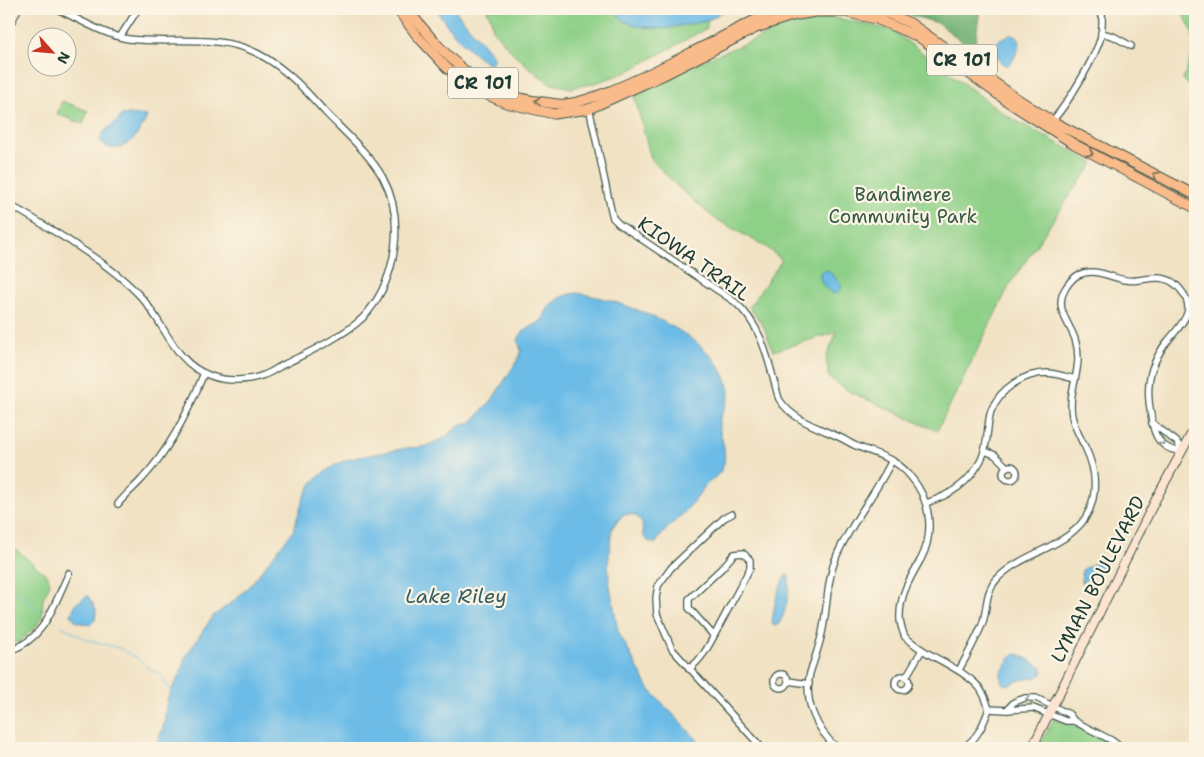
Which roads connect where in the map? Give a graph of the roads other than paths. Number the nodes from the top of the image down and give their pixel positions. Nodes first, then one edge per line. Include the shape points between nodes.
1 (17, 9) edge
2 (57, 9) edge
3 (138, 9) edge
4 (397, 9) edge
5 (407, 9) edge
6 (788, 9) edge
7 (867, 9) edge
8 (1102, 9) edge
9 (9, 25) edge
10 (1101, 33) junction
11 (120, 37) junction
12 (1131, 46) dead end
13 (588, 104) junction
14 (1052, 121) junction
15 (1195, 195) edge
16 (9, 205) edge
17 (1195, 208) edge
18 (204, 373) junction
19 (1074, 379) junction
20 (1152, 423) junction
21 (1195, 426) edge
22 (985, 451) junction
23 (1182, 452) junction
24 (892, 460) junction
25 (1007, 467) dead end
26 (926, 503) junction
27 (118, 504) dead end
28 (732, 514) dead end
29 (69, 573) dead end
30 (714, 636) junction
31 (922, 650) junction
32 (9, 651) edge
33 (690, 669) junction
34 (959, 670) junction
35 (906, 677) dead end
36 (788, 681) dead end
37 (809, 684) junction
38 (1052, 706) junction
39 (989, 709) junction
40 (1007, 710) junction
41 (1049, 714) junction
42 (1074, 721) junction
43 (762, 748) edge
44 (837, 748) edge
45 (963, 748) edge
46 (1032, 748) edge
47 (1122, 748) edge

1 - 9 street
2 - 11 street
3 - 11 street
4 - 13 main road, CR 101 via 447,68 478,91 506,103 554,114
13 -> 5 main road, CR 101 via 532,101 504,94 473,78 441,51
6 - 13 main road, CR 101 via 743,27
7 - 14 main road, CR 101 via 910,23
8 - 10 street
10 - 12 street
10 - 14 street via 1087,67
11 - 18 street via 152,41 220,41 266,58 286,72 373,162 392,202 396,223 392,262 379,297 367,314 324,345 264,376 232,380
13 -> 17 main road, CR 101 via 664,76 771,22 816,12 844,12 876,19 920,37 966,73 1048,128
13 - 24 street, KIOWA TRAIL via 613,218 624,229 746,311 760,334 779,399 785,408 811,425
15 -> 14 main road, CR 101
16 - 18 street via 105,264 142,298 174,348 188,363
18 - 27 street via 169,444
19 - 20 street via 1078,367 1076,340 1061,305 1068,285 1076,276 1089,271 1123,281 1164,277 1185,294 1188,306 1186,318 1152,368 1149,381
19 - 22 street via 1047,373 1019,380 1005,390 991,412
19 - 34 street via 1071,415 1092,464 1095,482 1090,509 1072,534 1017,563 991,585 983,623
20 - 23 street via 1177,442
20 -> 23 street via 1158,440 1172,451
21 - 23 street, LYMAN BOULEVARD
22 - 25 street via 995,455
22 - 26 street via 976,469 960,487 949,495
23 - 38 street, LYMAN BOULEVARD
24 - 26 street, KIOWA TRAIL via 911,476
24 - 37 street via 836,557 827,590 823,632
26 - 31 street via 927,542 905,587 900,620 905,637
28 - 33 street via 675,564 658,586 657,614 672,649
29 - 32 street via 46,624 22,647
30 - 30 street via 750,568 750,560 743,553 734,554 688,599 689,608
30 - 33 street via 702,657
31 - 34 street
31 - 35 street
33 - 43 street
34 - 39 street via 977,684
36 - 37 street
37 - 44 street via 809,701 817,723
38 -> 40 street via 1036,698 1025,698 1014,702
38 - 41 street, LYMAN BOULEVARD
38 - 42 street via 1069,714
39 - 40 street
39 - 45 street via 980,732
40 - 41 street via 1034,708
41 - 42 street
41 - 46 street, LYMAN BOULEVARD
42 - 47 street

